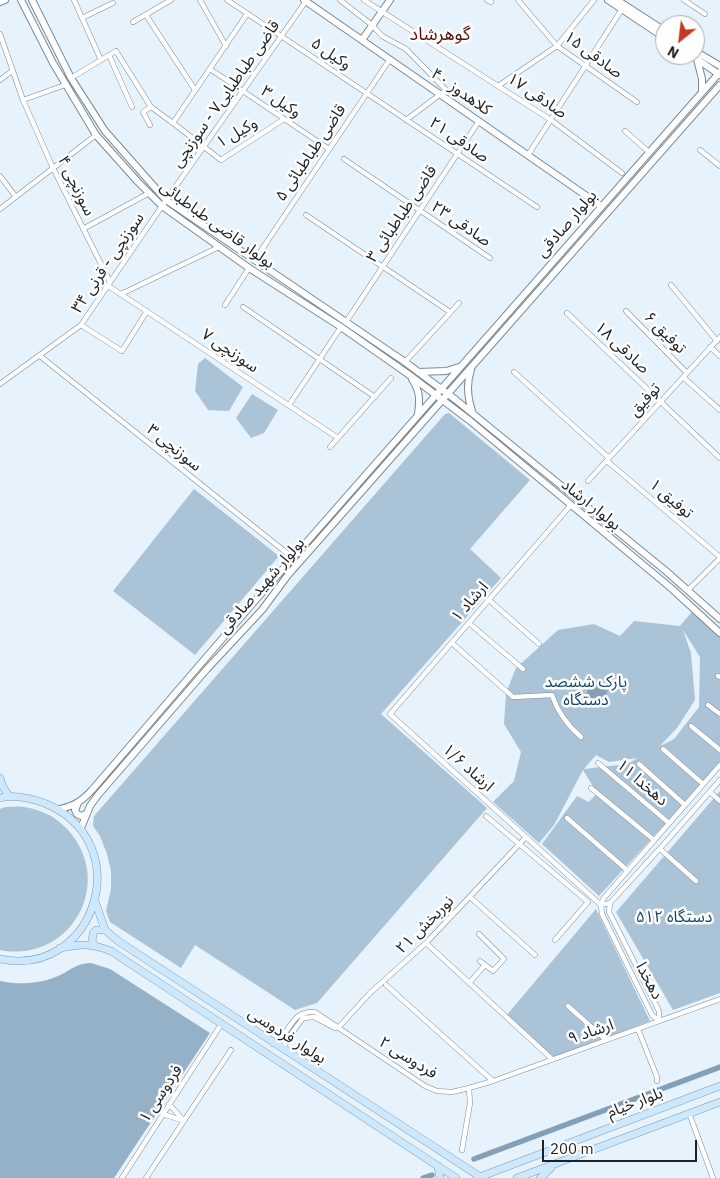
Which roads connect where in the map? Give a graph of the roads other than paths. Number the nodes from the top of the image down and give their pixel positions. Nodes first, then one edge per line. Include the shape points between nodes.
1 (5, 0) edge
2 (21, 0) edge
3 (32, 0) edge
4 (74, 0) edge
5 (171, 0) edge
6 (200, 0) edge
7 (227, 0) edge
8 (238, 0) edge
9 (340, 0) edge
10 (364, 0) edge
11 (390, 0) edge
12 (518, 0) edge
13 (594, 0) edge
14 (608, 0) edge
15 (617, 0) edge
16 (684, 0) edge
17 (305, 1) edge
18 (0, 2) edge
19 (113, 3) dead end
20 (233, 4) junction
21 (625, 5) edge
22 (382, 12) junction
23 (247, 14) junction
24 (705, 14) dead end
25 (146, 15) junction
26 (82, 18) junction
27 (134, 22) dead end
28 (655, 25) edge
29 (372, 26) junction
30 (655, 30) edge
31 (0, 34) edge
32 (282, 36) junction
33 (362, 40) junction
34 (226, 46) junction
35 (557, 46) junction
36 (109, 55) junction
37 (705, 57) edge
38 (390, 59) junction
39 (101, 60) junction
40 (705, 60) edge
41 (720, 61) edge
42 (700, 65) edge
43 (586, 66) junction
44 (210, 69) junction
45 (12, 71) junction
46 (720, 72) edge
47 (71, 78) junction
48 (0, 80) edge
49 (66, 84) junction
50 (720, 85) edge
51 (498, 86) junction
52 (195, 90) junction
53 (243, 91) junction
54 (702, 92) junction
55 (367, 93) junction
56 (440, 94) junction
57 (23, 100) junction
58 (637, 102) dead end
59 (132, 107) dead end
60 (151, 108) junction
61 (284, 119) junction
62 (406, 120) junction
63 (551, 120) junction
64 (479, 121) junction
65 (173, 123) junction
66 (150, 125) dead end
67 (625, 131) dead end
68 (96, 135) junction
69 (204, 147) junction
70 (329, 149) junction
71 (700, 150) dead end
72 (649, 152) junction
73 (457, 154) junction
74 (528, 155) junction
75 (344, 159) dead end
76 (720, 166) edge
77 (53, 168) junction
78 (622, 172) dead end
79 (0, 176) edge
80 (149, 193) junction
81 (16, 197) junction
82 (164, 203) junction
83 (601, 206) junction
84 (537, 208) dead end
85 (0, 209) edge
86 (419, 210) junction
87 (306, 215) dead end
88 (83, 229) junction
89 (219, 247) junction
90 (490, 258) dead end
91 (254, 261) junction
92 (382, 266) junction
93 (249, 268) junction
94 (108, 284) junction
95 (671, 285) dead end
96 (121, 294) junction
97 (459, 303) dead end
98 (225, 305) dead end
99 (243, 307) dead end
100 (147, 311) junction
101 (626, 311) dead end
102 (450, 312) junction
103 (567, 314) dead end
104 (81, 325) junction
105 (343, 325) junction
106 (718, 339) edge
107 (710, 347) junction
108 (40, 356) junction
109 (720, 356) edge
110 (320, 359) junction
111 (404, 362) junction
112 (460, 366) junction
113 (472, 366) junction
114 (418, 372) junction
115 (514, 372) dead end
116 (408, 374) junction
117 (685, 375) junction
118 (391, 378) dead end
119 (0, 384) edge
120 (441, 389) junction
121 (448, 394) junction
122 (436, 395) junction
123 (375, 397) junction
124 (443, 401) junction
125 (660, 401) junction
126 (289, 405) junction
127 (720, 410) edge
128 (473, 415) junction
129 (418, 416) junction
130 (338, 438) junction
131 (330, 447) dead end
132 (720, 458) edge
133 (608, 460) junction
134 (588, 482) dead end
135 (570, 506) junction
136 (720, 557) edge
137 (293, 558) junction
138 (688, 590) junction
139 (489, 600) junction
140 (253, 603) junction
141 (262, 610) junction
142 (720, 619) edge
143 (469, 622) junction
144 (720, 633) edge
145 (452, 643) junction
146 (539, 644) dead end
147 (523, 669) dead end
148 (708, 705) dead end
149 (390, 714) joint
150 (720, 714) edge
151 (691, 726) dead end
152 (581, 737) dead end
153 (663, 749) dead end
154 (720, 750) edge
155 (598, 762) dead end
156 (639, 764) dead end
157 (720, 766) edge
158 (720, 780) edge
159 (0, 781) edge
160 (703, 784) junction
161 (591, 788) dead end
162 (710, 792) junction
163 (9, 796) junction
164 (0, 798) edge
165 (720, 801) edge
166 (78, 802) junction
167 (685, 804) junction
168 (60, 810) junction
169 (86, 814) junction
170 (486, 816) dead end
171 (567, 818) dead end
172 (669, 823) junction
173 (81, 828) junction
174 (528, 838) junction
175 (654, 840) junction
176 (519, 845) junction
177 (660, 849) junction
178 (627, 870) junction
179 (696, 881) dead end
180 (470, 897) junction
181 (95, 901) junction
182 (610, 903) junction
183 (601, 905) junction
184 (105, 930) junction
185 (479, 934) dead end
186 (556, 940) dead end
187 (426, 944) junction
188 (95, 945) junction
189 (60, 948) junction
190 (535, 955) dead end
191 (0, 959) edge
192 (480, 961) dead end
193 (485, 965) junction
194 (469, 983) junction
195 (386, 985) dead end
196 (720, 998) edge
197 (568, 1006) dead end
198 (659, 1021) junction
199 (222, 1023) junction
200 (338, 1028) junction
201 (638, 1029) junction
202 (606, 1040) junction
203 (274, 1044) junction
204 (231, 1050) dead end
205 (283, 1050) junction
206 (552, 1059) junction
207 (493, 1081) junction
208 (657, 1082) dead end
209 (720, 1086) edge
210 (469, 1088) junction
211 (720, 1102) edge
212 (169, 1104) junction
213 (163, 1114) junction
214 (689, 1114) junction
215 (184, 1121) junction
216 (462, 1150) dead end
217 (558, 1163) junction
218 (438, 1166) junction
219 (122, 1178) edge
220 (146, 1178) edge
221 (440, 1178) edge
222 (456, 1178) edge
223 (479, 1178) edge
224 (517, 1178) edge
225 (540, 1178) edge
226 (713, 1178) edge

1 - 18 main road
2 - 49 main road, بولوار قاضی طباطبائی
3 - 47 main road, بولوار قاضی طباطبائی
4 - 26 street
5 - 25 street
6 - 34 street
7 - 20 street, وکيل ۵
8 - 20 street
9 - 29 street
10 - 22 street, صادقی ۱۷
11 - 22 main road
12 - 35 street, صادقی ۱۵
13 - 35 street
14 - 21 main road
15 - 21 main road
16 - 24 street
17 - 32 street, قاضی طباطبایی۷ - سوزنچی
17 - 33 main road, کلاهدوز ۴۰
19 - 26 street
20 - 23 street, وکيل ۵
21 - 28 main road
21 - 30 main road
21 - 43 street
22 - 29 main road
22 - 51 street, صادقی ۱۷
23 - 32 street, وکيل ۵
23 - 34 street
25 - 27 street
25 - 52 street
26 - 39 street
29 - 33 main road
29 - 56 street via 406,50 446,90
31 - 45 street, سوزنچی ۴
32 - 53 street, قاضی طباطبایی۷ - سوزنچی
32 - 55 street, وکيل ۵
33 - 38 main road, کلاهدوز ۴۰
34 - 44 street
35 - 43 street, صادقی ۱۵
35 - 51 street
36 - 39 street
36 - 59 street
36 - 60 street via 116,51
37 - 41 main road
38 - 55 street, قاضی طباطبائی ۵
38 - 56 main road, کلاهدوز ۴۰
39 - 47 street
40 - 46 main road
42 - 54 main road
43 - 58 street, صادقی ۱۵
43 - 63 street
44 - 52 street
44 - 53 street, وکيل ۳
45 - 48 street
45 - 57 street, سوزنچی ۴
46 - 54 main road, بولوار صادقی
47 - 82 main road, بولوار قاضی طباطبائی via 105,131
49 - 57 street
49 - 68 main road, بولوار قاضی طباطبائی
50 - 113 main road, بولوار صادقی
51 - 63 street, صادقی ۱۷
52 - 65 street
53 - 61 street, وکيل ۳
53 - 69 street, قاضی طباطبایی۷ - سوزنچی
54 - 72 main road, بولوار صادقی
55 - 62 street, صادقی ۲۱
55 - 70 street, قاضی طباطبائی ۵
56 - 62 street
56 - 64 main road, کلاهدوز ۴۰
57 - 77 street, سوزنچی ۴
60 - 65 street
60 - 66 street via 143,112
61 - 69 street, وکيل ۱ via 220,160
61 - 70 street, وکيل ۳
62 - 73 street, صادقی ۲۱
63 - 74 street
63 - 78 street, صادقی ۱۷
64 - 73 street, قاضی طباطبائی ۳
64 - 74 main road, کلاهدوز ۴۰
65 - 69 street
67 - 72 street
68 - 77 street
68 - 80 main road, بولوار قاضی طباطبائی
69 - 82 street, قاضی طباطبایی۷ - سوزنچی
70 - 91 street, قاضی طباطبائی ۵
71 - 76 street
72 - 83 main road, بولوار صادقی
73 - 84 street, صادقی ۲۱
73 - 86 street, قاضی طباطبائی ۳
74 - 83 main road, کلاهدوز ۴۰
75 - 86 street, صادقی ۲۳
77 - 81 street
77 - 88 street, سوزنچی ۴
79 - 81 street
80 - 82 main road, بولوار قاضی طباطبائی
80 - 88 street
81 - 85 street
82 - 89 main road, بولوار قاضی طباطبائی
82 - 91 main road, بولوار قاضی طباطبائی
82 - 94 street, سوزنچی - قرنی ۳۴
83 - 112 main road, بولوار صادقی
86 - 90 street, صادقی ۲۳
86 - 92 street, قاضی طباطبائی ۳
87 - 92 street
88 - 94 street, سوزنچی ۴
89 - 93 main road, بولوار قاضی طباطبائی
89 - 96 street
91 - 105 main road, بولوار قاضی طباطبائی
92 - 102 street
92 - 105 street, قاضی طباطبائی ۳
93 - 98 street
93 - 105 main road, بولوار قاضی طباطبائی
94 - 96 street, سوزنچی ۷
94 - 104 street, سوزنچی - قرنی ۳۴
95 - 106 street
96 - 100 street, سوزنچی ۷
97 - 102 street
99 - 110 street
100 - 104 street via 122,351
100 - 126 street, سوزنچی ۷
101 - 117 street, توفیق ۶
102 - 111 street
103 - 125 street, صادقی ۱۸
104 - 108 street, سوزنچی - قرنی ۳۴
105 - 110 street, قاضی طباطبائی ۳
105 - 111 main road, بولوار قاضی طباطبائی
105 - 116 main road, بولوار قاضی طباطبائی
106 - 107 street, توفیق
107 - 109 street
107 - 117 street, توفیق
108 - 119 street, سوزنچی - قرنی ۳۴
108 - 137 street, سوزنچی ۳
110 - 123 street
110 - 126 street, قاضی طباطبائی ۳
111 - 114 main road, بولوار قاضی طباطبائی
112 - 114 main road via 446,371
112 - 120 main road, بولوار صادقی
113 - 121 main road, بولوار شهید صادقی
113 - 128 main road via 468,383
114 - 120 main road, بولوار قاضی طباطبائی
115 - 133 street, توفیق ۱
116 - 122 main road, بولوار قاضی طباطبائی
116 - 129 main road via 418,388
117 - 125 street, توفیق
117 - 127 street, توفیق ۶
118 - 123 street
120 - 121 main road, بولوار قاضی طباطبائی
120 - 122 main road, بولوار صادقی
121 - 124 main road, بولوار شهید صادقی
121 - 128 main road, بولوار ارشاد
122 - 124 main road, بولوار ارشاد
122 - 129 main road, بولوار شهید صادقی
123 - 130 street
124 - 135 main road, بولوار ارشاد
124 - 141 main road, بولوار شهید صادقی via 288,575
125 - 132 street, صادقی ۱۸
125 - 133 street, توفیق
126 - 130 street, سوزنچی ۷
128 - 138 main road, بولوار ارشاد
129 - 137 main road, بولوار شهید صادقی
130 - 131 street
133 - 134 street, توفیق
133 - 136 street, توفیق ۱
135 - 139 street, ارشاد ۱
135 - 144 main road, بولوار ارشاد via 678,594
136 - 138 street
137 - 140 main road, بولوار شهید صادقی
138 - 142 main road, بولوار ارشاد
139 - 143 street, ارشاد ۱
139 - 146 street
140 - 141 main road
140 - 166 main road, بولوار شهید صادقی via 92,790
141 - 169 main road, بولوار شهید صادقی via 148,736
143 - 145 street, ارشاد ۱
143 - 147 street
145 - 149 street, ارشاد ۱
145 - 152 street via 513,697 552,695 561,716
148 - 150 street
149 - 174 street, ارشاد ۱/۶
151 - 154 street
153 - 160 street
155 - 172 street, دهخدا ۱۱
156 - 167 street
157 - 160 street
158 - 162 street
159 - 163 main road
160 - 167 street
161 - 175 street
162 - 165 street
162 - 177 street
163 - 164 main road
163 - 168 main road via 31,798
166 - 168 main road, بولوار شهید صادقی
166 - 169 main road via 74,810 81,816
167 - 172 street
168 - 173 main road
169 - 173 main road, بولوار شهید صادقی
170 - 176 street
171 - 178 street
172 - 175 street
173 - 181 main road via 96,862
174 - 176 street, نوربخش ۲۱
174 - 183 street, ارشاد ۱/۶
175 - 178 street
176 - 180 street, نوربخش ۲۱
176 - 186 street via 588,902
177 - 179 street
177 - 182 street
178 - 183 street
180 - 187 street, نوربخش ۲۱
180 - 190 street
181 - 184 main road
181 - 189 main road via 85,923
182 - 183 street
182 - 198 street, دهخدا via 609,912 659,1011
183 - 198 street, دهخدا via 620,954 652,1015
184 - 188 main road via 93,933
184 - 203 main road, بولوار فردوسی
185 - 193 street via 504,958 492,972
187 - 194 street
187 - 200 street, نوربخش ۲۱ via 370,993
188 - 189 main road, بولوار فردوسی
188 - 199 main road, بولوار فردوسی via 111,951
189 - 191 main road via 42,957
192 - 193 street
193 - 194 street
194 - 206 street
195 - 207 street
196 - 198 street, ارشاد ۹
197 - 202 street
198 - 201 street, ارشاد ۹
199 - 212 street, فردوسی ۱
199 - 218 main road, بولوار فردوسی
200 - 203 street, فردوسی ۲ via 316,1012 308,1011 296,1018 282,1039
200 - 205 street, فردوسی ۲ via 314,1017 303,1018
200 - 210 street, فردوسی ۲ via 425,1086 452,1092
201 - 202 street, ارشاد ۹
201 - 208 street via 658,1077
202 - 206 street, ارشاد ۹
203 - 205 main road, بولوار فردوسی
204 - 215 street
205 - 223 main road, بولوار فردوسی
206 - 207 street, ارشاد ۹
207 - 210 street, ارشاد ۹
209 - 223 main road, بلوار خیام
210 - 216 street via 470,1103
211 - 214 main road, بلوار خیام
212 - 213 street, فردوسی ۱
212 - 215 street
213 - 215 street
213 - 219 street, فردوسی ۱
214 - 217 main road, بلوار خیام
214 - 226 street
215 - 220 street
217 - 224 main road, بلوار خیام
217 - 225 main road
218 - 221 main road
218 - 222 main road, بولوار فردوسی

